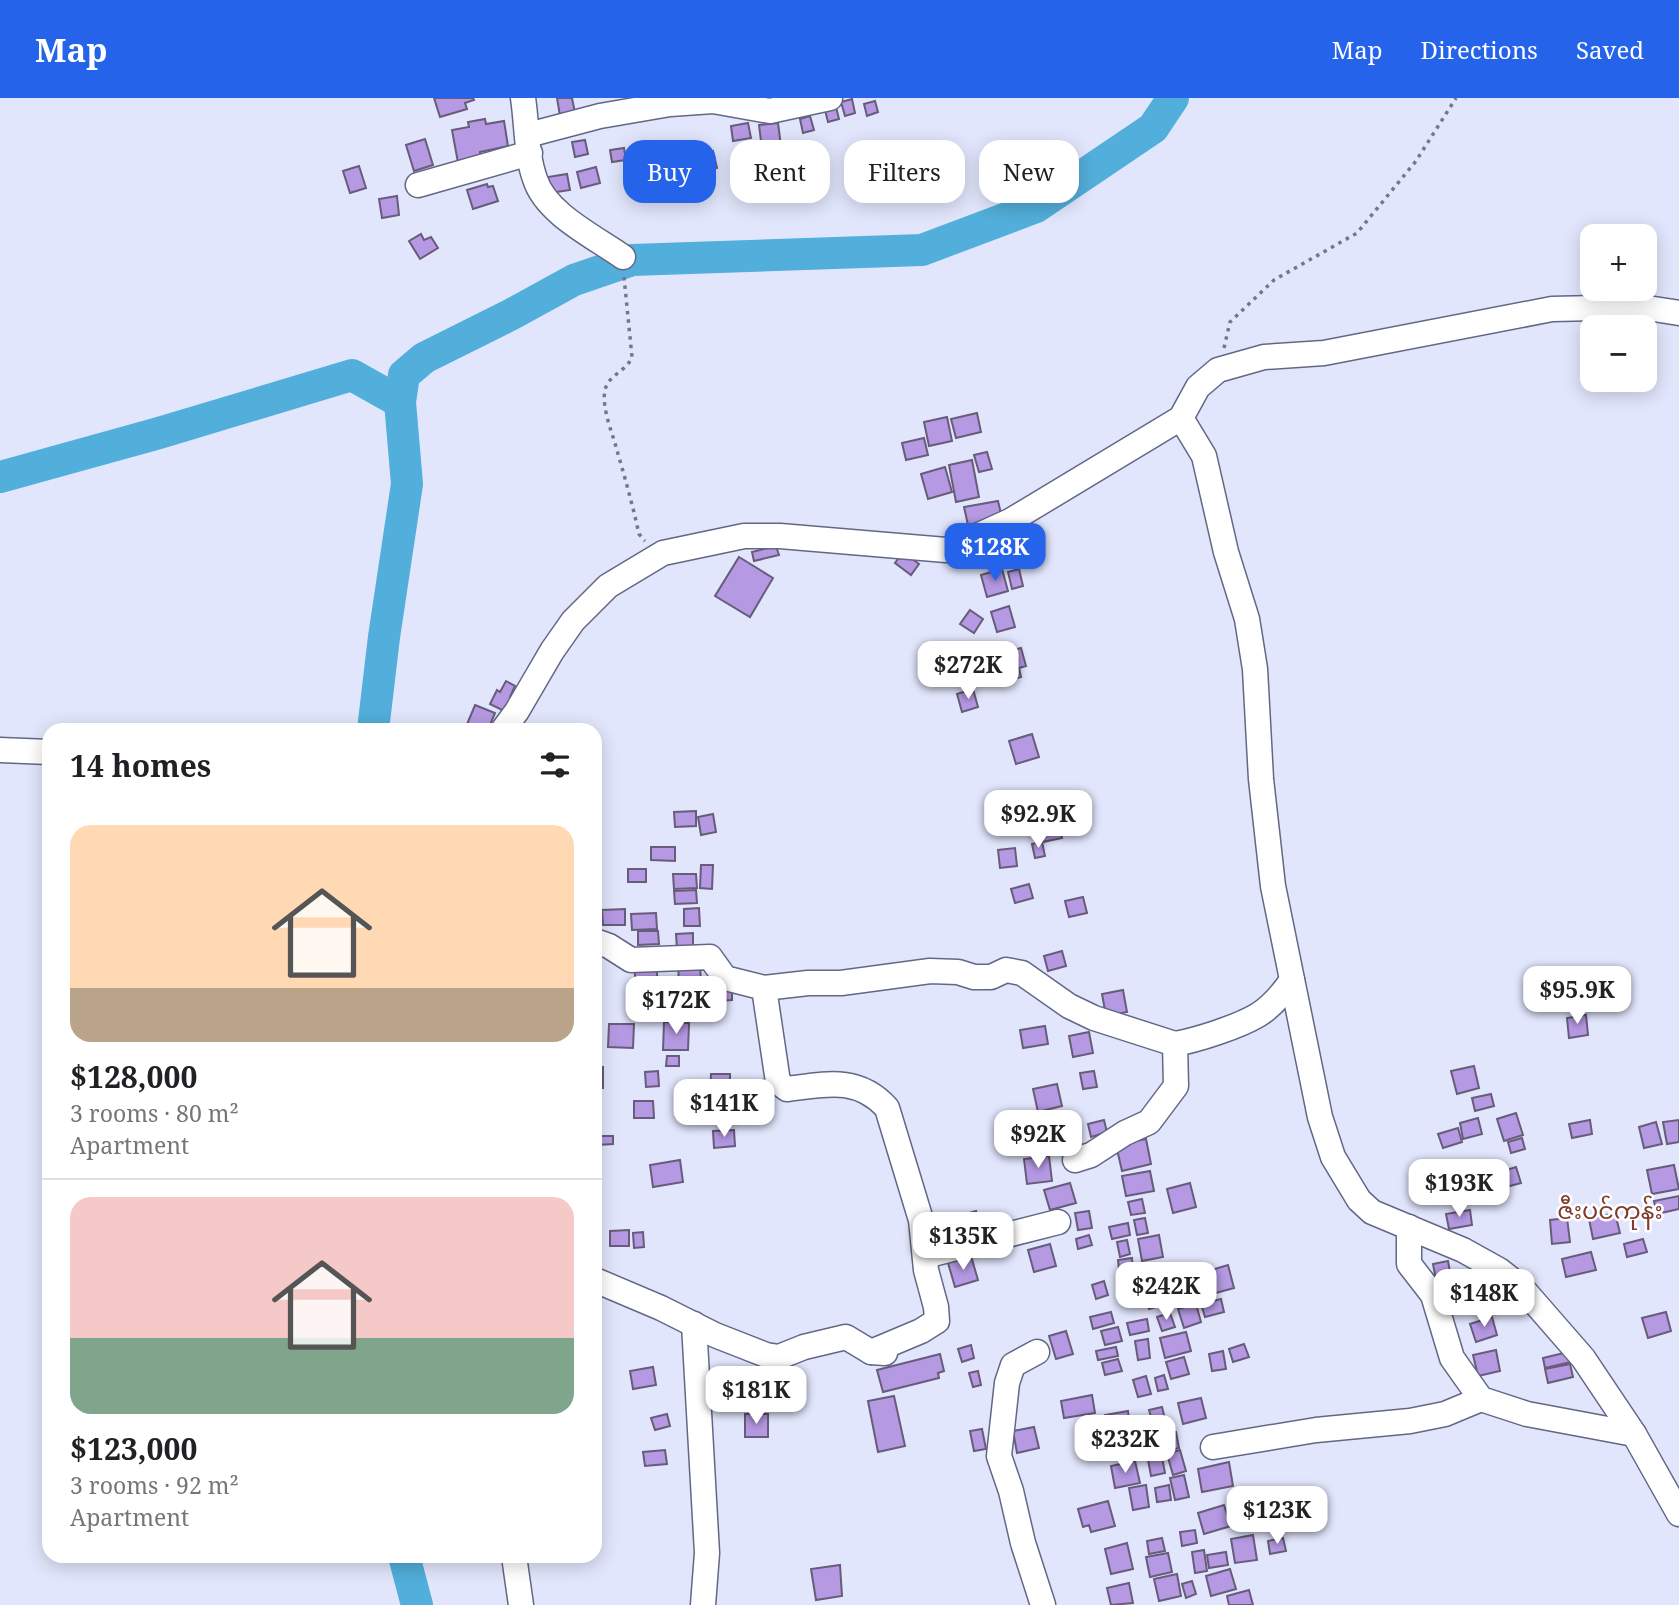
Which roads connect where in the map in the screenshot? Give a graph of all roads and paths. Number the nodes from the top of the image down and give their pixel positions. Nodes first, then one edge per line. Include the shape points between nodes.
1 (523, 98) edge
2 (830, 98) edge
3 (1456, 98) edge
4 (529, 144) junction
5 (418, 185) dead end
6 (623, 257) dead end
7 (625, 297) dead end
8 (1679, 313) edge
9 (1218, 370) junction
10 (1181, 418) junction
11 (663, 553) junction
12 (508, 723) edge
13 (0, 750) edge
14 (42, 752) edge
15 (602, 944) edge
16 (1293, 980) junction
17 (764, 988) junction
18 (1175, 1044) junction
19 (1075, 1160) dead end
20 (1058, 1222) dead end
21 (1409, 1227) junction
22 (925, 1256) junction
23 (602, 1283) edge
24 (694, 1324) junction
25 (871, 1352) junction
26 (1037, 1352) dead end
27 (902, 1353) dead end
28 (1480, 1399) junction
29 (1634, 1434) junction
30 (1213, 1447) dead end
31 (1679, 1514) edge
32 (515, 1563) edge
33 (521, 1605) edge
34 (703, 1605) edge
35 (1043, 1605) edge

1 - 4 street
2 - 4 street via 770,111 713,101 670,104 600,116
3 - 9 path via 1416,161 1357,233 1274,279 1230,322
4 - 5 street
4 - 6 street via 534,178 544,196 580,229
7 - 11 path via 632,357 629,366 605,387 609,425 639,534
8 - 9 street via 1641,307 1552,309 1324,354 1264,358
9 - 10 street via 1198,387
10 - 11 street via 1010,521 946,550 744,536
10 - 16 street via 1205,456 1226,552 1247,619 1273,886
11 - 12 street via 608,586 573,621
13 - 14 street
15 - 17 street via 631,960 710,957 725,978
16 - 18 street via 1257,1016
16 - 21 street via 1320,1117 1333,1157 1359,1200 1372,1212
17 - 18 street via 930,971 991,977 1006,970 1022,973 1094,1018
17 - 22 street via 778,1082 787,1089 829,1083 859,1088 887,1108 921,1220
18 - 19 street via 1176,1086 1149,1122
20 - 22 street
21 - 28 street via 1409,1264 1433,1295 1452,1358
21 - 29 street via 1463,1250 1522,1288 1583,1357
22 - 25 street via 937,1321
23 - 24 street
24 - 25 street via 740,1346 779,1357 846,1337
24 - 34 street via 707,1553
25 - 27 street
26 - 35 street via 1013,1365 999,1456
28 - 29 street via 1527,1414
28 - 30 street via 1445,1414 1410,1421
29 - 31 street
32 - 33 street

